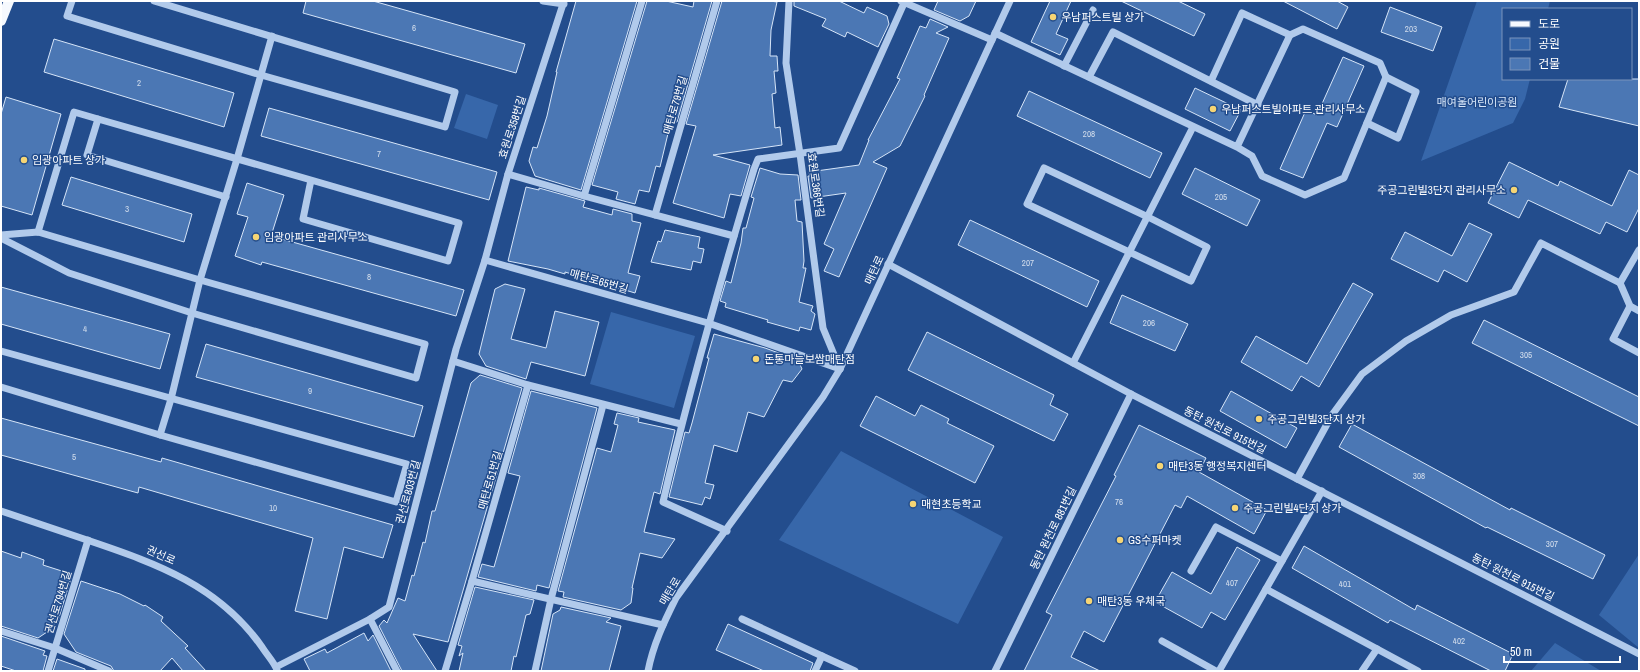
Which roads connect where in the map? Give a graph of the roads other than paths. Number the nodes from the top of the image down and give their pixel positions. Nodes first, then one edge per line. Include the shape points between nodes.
1 (8, 1) edge
2 (72, 1) edge
3 (154, 1) edge
4 (543, 1) edge
5 (642, 1) edge
6 (717, 1) edge
7 (789, 1) edge
8 (1010, 1) edge
9 (564, 2) edge
10 (903, 2) edge
11 (1093, 10) dead end
12 (1, 21) edge
13 (995, 33) junction
14 (1290, 35) junction
15 (272, 36) junction
16 (992, 40) junction
17 (1064, 66) junction
18 (261, 75) junction
19 (1089, 77) junction
20 (1386, 77) junction
21 (1211, 81) junction
22 (1258, 104) junction
23 (98, 119) junction
24 (1367, 123) junction
25 (1193, 127) junction
26 (1237, 148) junction
27 (800, 154) junction
28 (237, 159) junction
29 (508, 174) junction
30 (311, 180) junction
31 (584, 196) junction
32 (226, 197) junction
33 (655, 215) junction
34 (1148, 217) junction
35 (38, 232) junction
36 (1, 234) edge
37 (734, 236) junction
38 (1, 238) edge
39 (1639, 250) edge
40 (1130, 251) junction
41 (485, 260) junction
42 (888, 264) junction
43 (200, 280) junction
44 (1620, 283) junction
45 (1630, 306) junction
46 (1639, 311) edge
47 (192, 313) junction
48 (708, 323) junction
49 (1, 351) edge
50 (1639, 353) edge
51 (453, 361) junction
52 (1073, 363) junction
53 (840, 369) junction
54 (528, 385) junction
55 (1, 387) edge
56 (1131, 394) junction
57 (171, 399) junction
58 (603, 405) junction
59 (681, 424) junction
60 (160, 435) junction
61 (1297, 479) junction
62 (1322, 491) junction
63 (1, 511) edge
64 (727, 531) junction
65 (88, 540) junction
66 (1282, 561) junction
67 (1191, 571) dead end
68 (472, 582) junction
69 (1266, 589) junction
70 (551, 600) junction
71 (370, 618) junction
72 (742, 619) dead end
73 (663, 625) junction
74 (1, 631) edge
75 (1162, 641) dead end
76 (55, 648) junction
77 (1377, 649) junction
78 (1639, 654) edge
79 (822, 656) junction
80 (277, 669) edge
81 (48, 671) edge
82 (109, 671) edge
83 (397, 671) edge
84 (445, 671) edge
85 (535, 671) edge
86 (648, 671) edge
87 (815, 671) edge
88 (855, 671) edge
89 (995, 671) edge
90 (1216, 671) edge
91 (1219, 671) edge
92 (1362, 671) edge
93 (1418, 671) edge

1 - 12 main road
2 - 18 street via 67,16
3 - 15 street
4 - 9 street
5 - 31 street
6 - 33 street, 매탄로79번길
7 - 27 street, 효원로366번길 via 786,63
8 - 13 street, 매탄로
9 - 29 street, 효원로358번길
10 - 16 street
10 - 27 street via 839,148
11 - 17 street
13 - 16 street, 매탄로
13 - 17 street
14 - 20 street via 1303,29 1380,63
14 - 21 street via 1242,13
14 - 22 street
15 - 18 street
15 - 18 street via 455,92 444,127
16 - 42 street, 매탄로
17 - 19 street
18 - 28 street
19 - 21 street via 1113,32
19 - 25 street
20 - 24 street
20 - 24 street via 1416,92 1398,138
21 - 22 street
22 - 26 street
23 - 28 street
23 - 32 street via 87,155
23 - 35 street via 74,112
24 - 26 street via 1344,178 1305,195 1262,176 1252,156
25 - 26 street
25 - 34 street
27 - 37 street via 758,159
27 - 53 street, 효원로366번길 via 823,328
28 - 30 street
28 - 32 street
29 - 31 street
29 - 41 street, 효원로358번길
30 - 30 street via 459,223 448,261 303,219
31 - 33 street
32 - 43 street
33 - 37 street
34 - 40 street
34 - 40 street via 1207,247 1191,281
34 - 40 street via 1044,168 1027,204
35 - 36 street
35 - 43 street
37 - 48 street
38 - 47 street via 69,273
39 - 44 street
40 - 52 street
41 - 48 street, 매탄로65번길
41 - 51 street, 권선로803번길
42 - 52 street, 동탄 원천로 915번길
42 - 53 street, 매탄로
43 - 47 street
43 - 47 street via 425,344 416,378
44 - 45 street
44 - 61 street via 1541,243 1514,292 1451,315 1406,341 1362,374 1332,415
45 - 46 street
45 - 50 street via 1613,338
47 - 57 street
48 - 53 street, 매탄로65번길
48 - 59 street
49 - 57 street
51 - 54 street
51 - 71 street, 권선로803번길 via 390,607
52 - 56 street, 동탄 원천로 915번길
53 - 64 street, 매탄로 via 823,397
54 - 58 street
54 - 68 street, 매탄로51번길
55 - 60 street
56 - 61 street, 동탄 원천로 915번길
56 - 89 street, 동탄 원천로 881번길
57 - 60 street
57 - 60 street via 406,464 396,502
58 - 59 street
58 - 70 street
59 - 64 street via 663,502
61 - 62 street, 동탄 원천로 915번길
62 - 66 street
62 - 78 street, 동탄 원천로 915번길
63 - 65 street, 권선로
64 - 73 street, 매탄로 via 676,598
65 - 76 street, 권선로794번길
65 - 80 street, 권선로 via 144,559 214,597 254,636
66 - 67 street via 1216,527
66 - 69 street
68 - 70 street
68 - 84 street, 매탄로51번길
69 - 77 street
69 - 91 street
70 - 73 street
70 - 85 street
71 - 80 street, 권선로803번길
71 - 83 street
72 - 79 street
73 - 86 street, 매탄로 via 651,654
74 - 76 street
75 - 90 street
76 - 81 street, 권선로794번길
76 - 82 street
77 - 92 street
77 - 93 street
79 - 87 street
79 - 88 street

